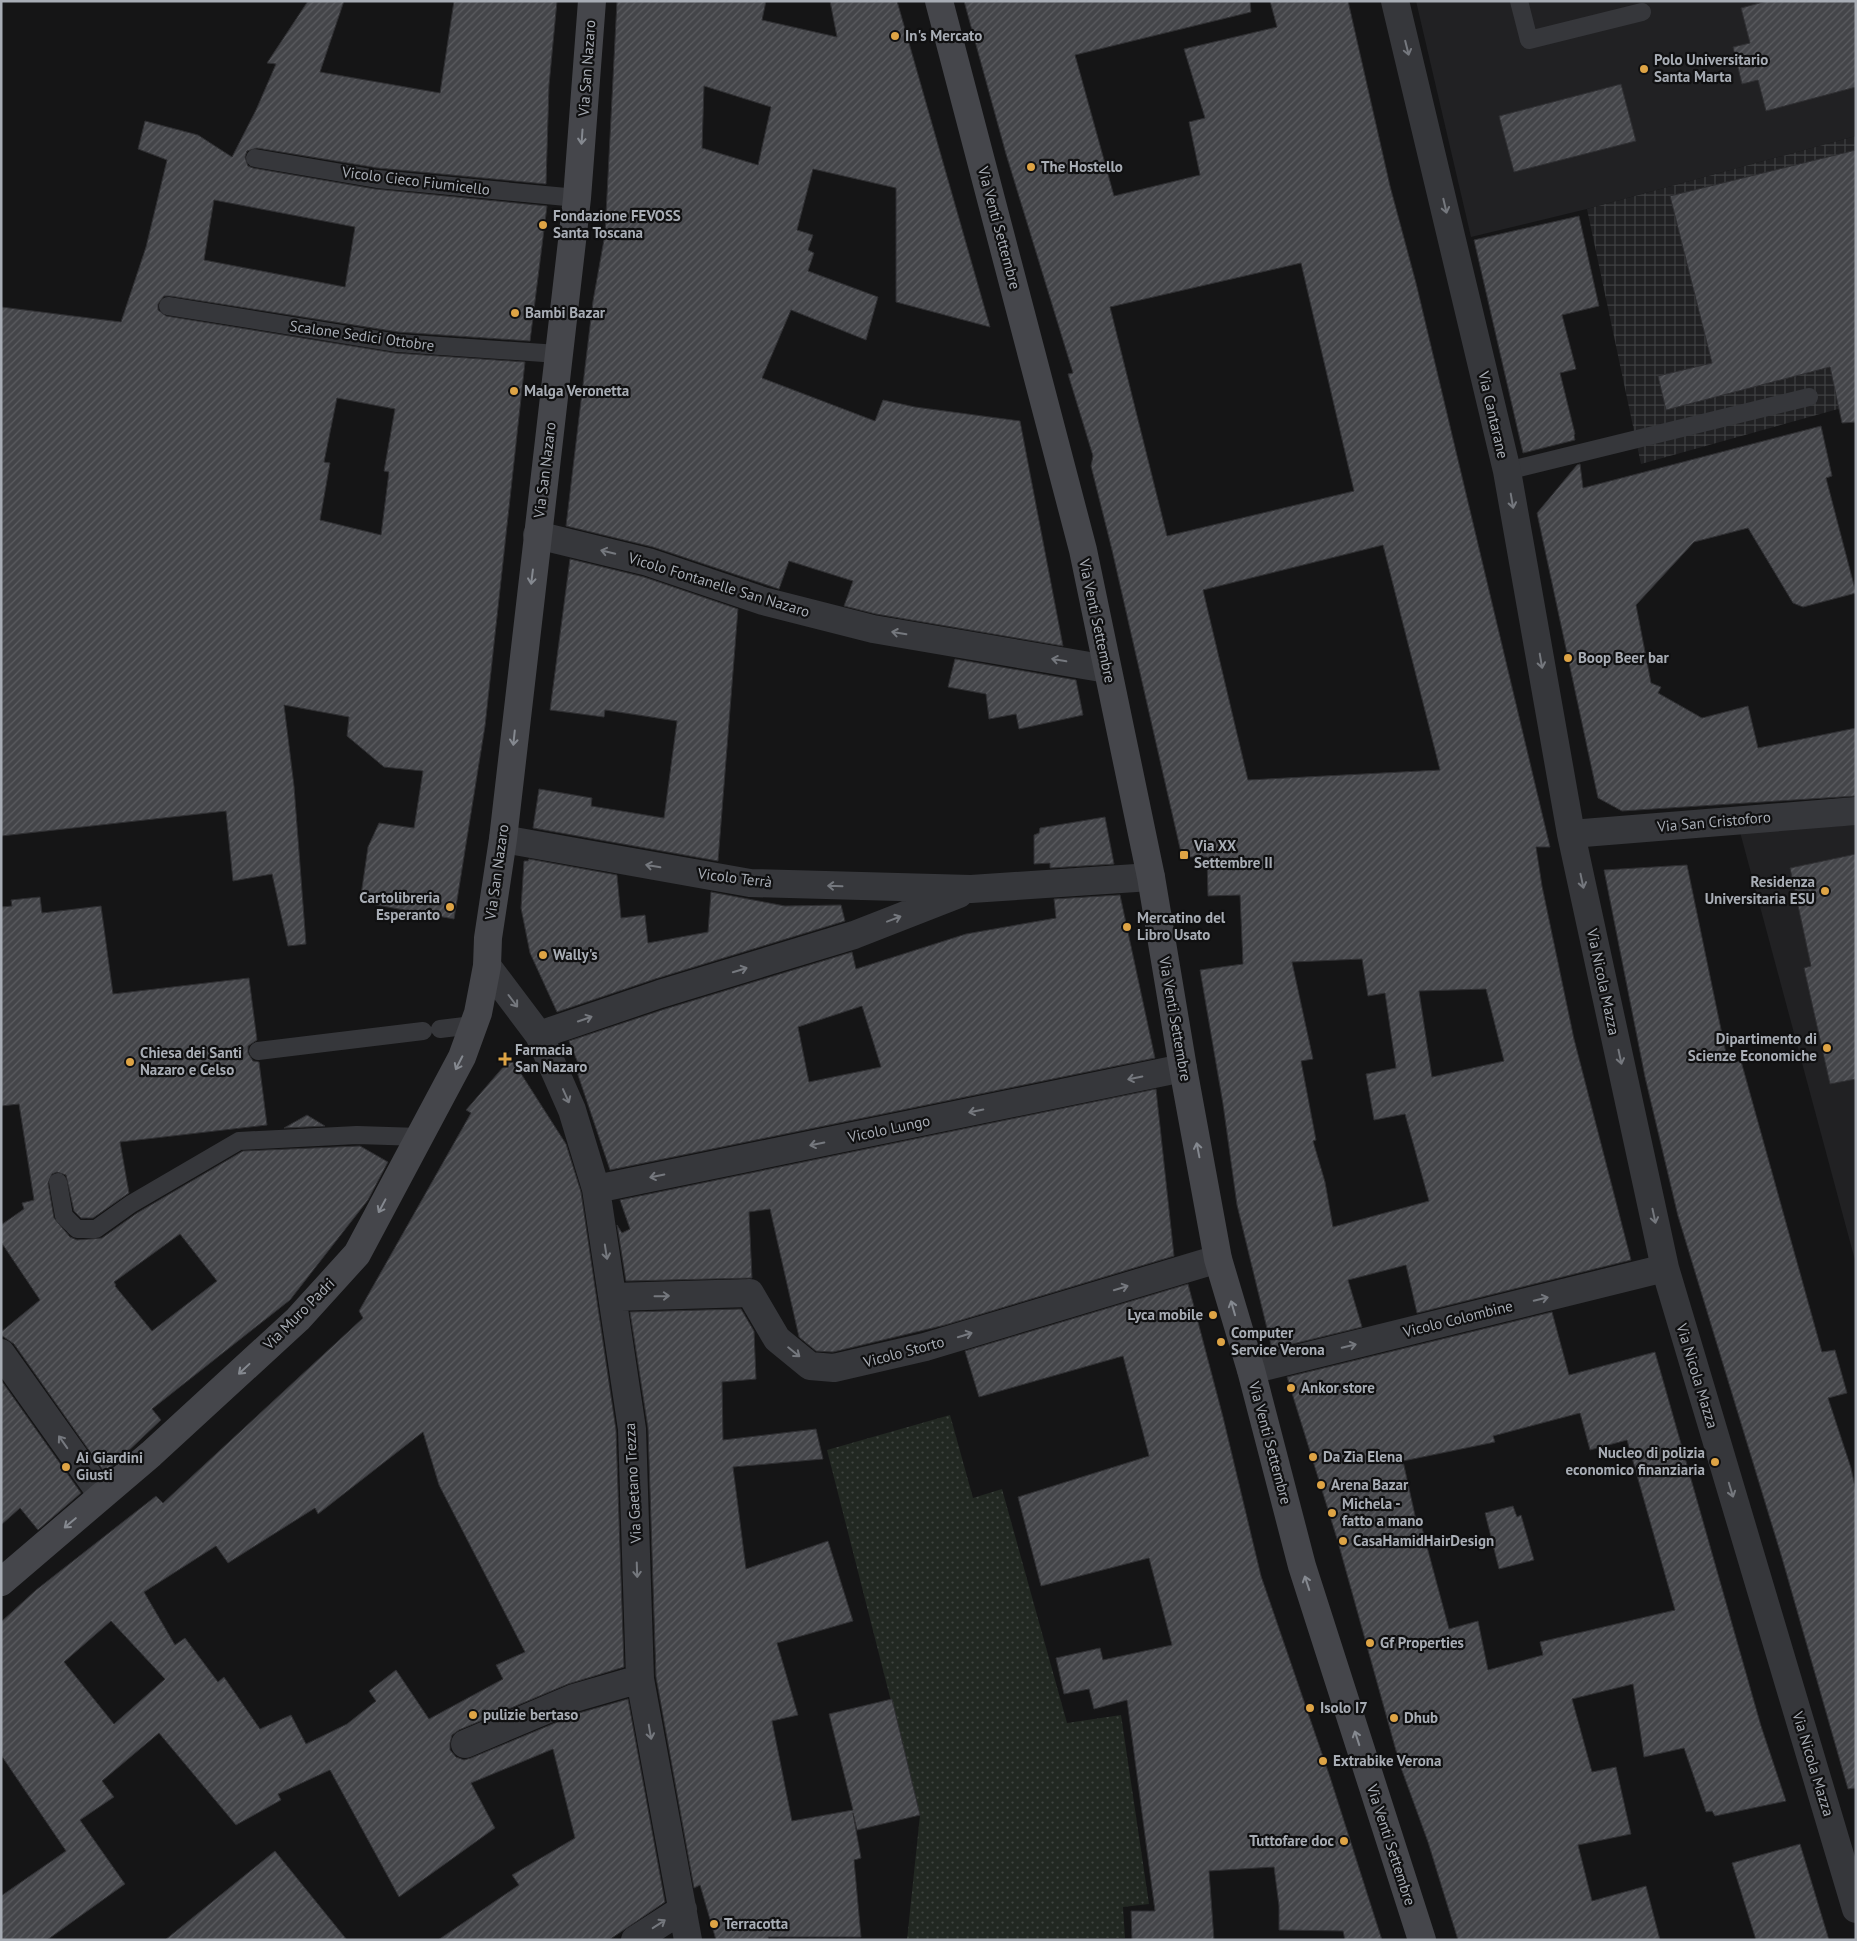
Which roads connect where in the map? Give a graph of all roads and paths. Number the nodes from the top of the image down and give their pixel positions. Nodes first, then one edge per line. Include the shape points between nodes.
1 (592, 1) edge
2 (939, 1) edge
3 (1395, 1) edge
4 (1519, 1) edge
5 (1642, 12) dead end
6 (255, 158) dead end
7 (578, 198) junction
8 (168, 306) dead end
9 (558, 354) junction
10 (1809, 397) dead end
11 (1507, 471) junction
12 (537, 534) junction
13 (1107, 669) junction
14 (1856, 811) edge
15 (1571, 834) junction
16 (503, 839) junction
17 (1150, 876) junction
18 (971, 890) junction
19 (487, 966) junction
20 (473, 1025) junction
21 (539, 1035) junction
22 (258, 1051) dead end
23 (1183, 1068) junction
24 (420, 1137) junction
25 (58, 1182) dead end
26 (596, 1189) junction
27 (1218, 1259) junction
28 (1666, 1268) junction
29 (613, 1297) junction
30 (1, 1352) edge
31 (1251, 1370) junction
32 (102, 1496) junction
33 (1, 1582) edge
34 (640, 1679) junction
35 (465, 1744) dead end
36 (683, 1909) junction
37 (1856, 1910) edge
38 (634, 1940) edge
39 (688, 1940) edge
40 (1422, 1940) edge

1 -> 7 street, Via San Nazaro
2 - 13 street, Via Venti Settembre via 1083,550
3 -> 11 street, Via Cantarane
4 - 5 lane via 1529,40
6 - 7 lane, Vicolo Cieco Fiumicello via 377,179
7 - 9 street, Via San Nazaro
8 - 9 lane, Scalone Sedici Ottobre via 397,343
9 - 12 street, Via San Nazaro
10 - 11 lane
11 -> 15 street, Via Cantarane
13 -> 12 street, Vicolo Fontanelle San Nazaro via 873,629 763,602 648,562
12 -> 16 street, Via San Nazaro
13 - 17 street, Via Venti Settembre
14 - 15 street, Via San Cristoforo
15 -> 28 street, Via Nicola Mazza
18 -> 16 street, Vicolo Terrà via 750,883
16 - 19 street, Via San Nazaro via 488,938
17 - 18 street, Vicolo Terrà
17 - 23 street, Via Venti Settembre
21 -> 18 street, Vicolo Terrà via 854,935
19 - 20 street, Via Muro Padri
19 -> 21 street, Via Gaetano Trezza
20 - 22 lane
20 -> 24 street, Via Muro Padri via 462,1056
21 -> 26 street, Via Gaetano Trezza via 572,1110
23 -> 26 street, Vicolo Lungo
27 -> 23 street, Via Venti Settembre
24 - 25 lane via 239,1141 131,1204 96,1229 78,1229 64,1216
24 -> 32 street, Via Muro Padri via 357,1254 298,1319
26 -> 29 street, Via Gaetano Trezza
29 -> 27 street, Vicolo Storto via 750,1294 777,1339 810,1366 834,1368 925,1347
31 -> 27 street, Via Venti Settembre
31 -> 28 street, Vicolo Colombine
28 -> 37 street, Via Nicola Mazza
29 -> 34 street, Via Gaetano Trezza via 632,1429
32 -> 30 street
40 -> 31 street, Via Venti Settembre via 1302,1566
32 -> 33 street, Via Muro Padri
34 - 35 street via 574,1698
34 -> 36 street, Via Gaetano Trezza
38 -> 36 street
36 - 39 street, Via Gaetano Trezza

